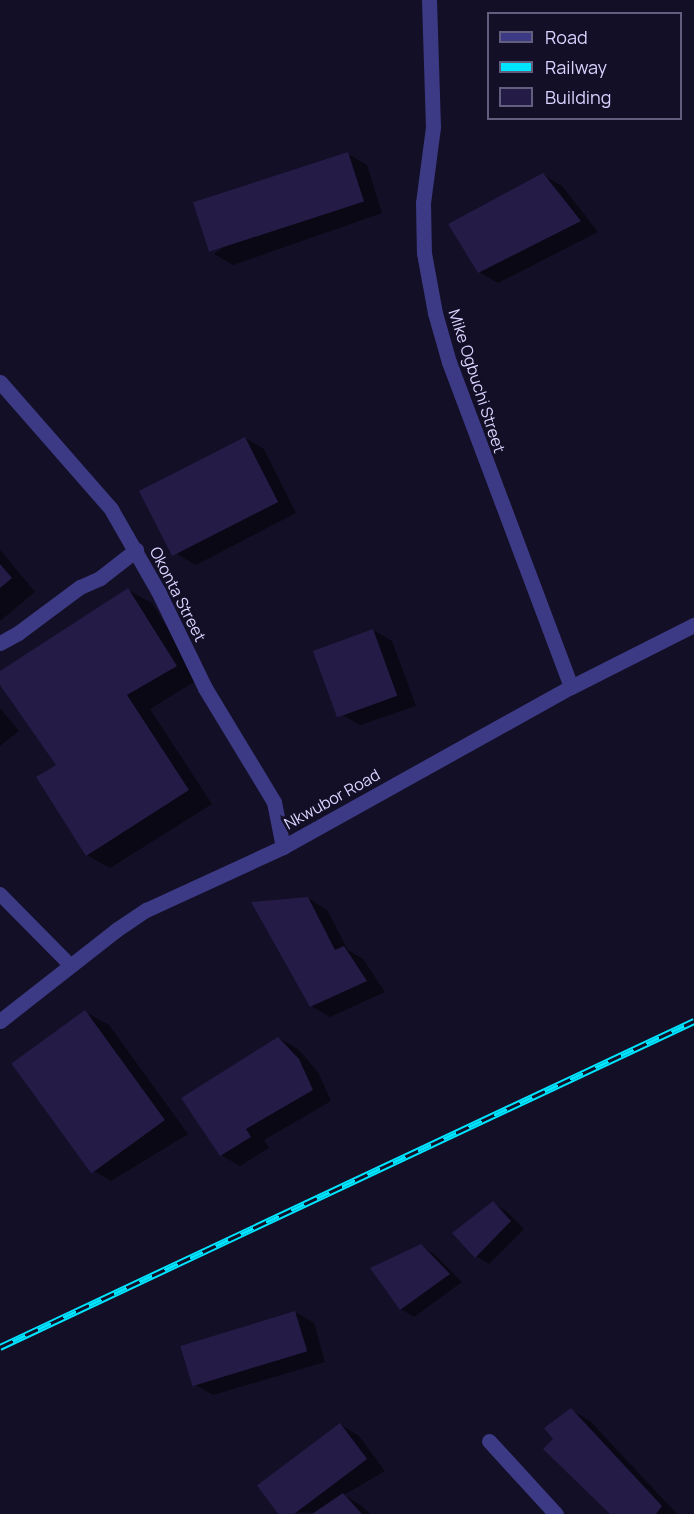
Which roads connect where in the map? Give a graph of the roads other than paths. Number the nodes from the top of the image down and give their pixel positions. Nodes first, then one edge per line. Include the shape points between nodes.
1 (429, 0) edge
2 (0, 382) edge
3 (136, 550) junction
4 (694, 625) edge
5 (0, 643) edge
6 (571, 687) junction
7 (283, 847) junction
8 (0, 894) edge
9 (70, 965) junction
10 (0, 1021) edge
11 (489, 1441) dead end
12 (556, 1514) edge

1 - 6 street, Mike Ogbuchi Street via 433,127 423,203 424,253 435,313 449,363
2 - 3 street, Okonta Street via 111,509
3 - 5 street
3 - 7 street, Okonta Street via 205,688 274,802
4 - 6 street, Nkwubor Road
6 - 7 street, Nkwubor Road
7 - 9 street, Nkwubor Road via 146,910
8 - 9 lane
9 - 10 street, Nkwubor Road
11 - 12 street

